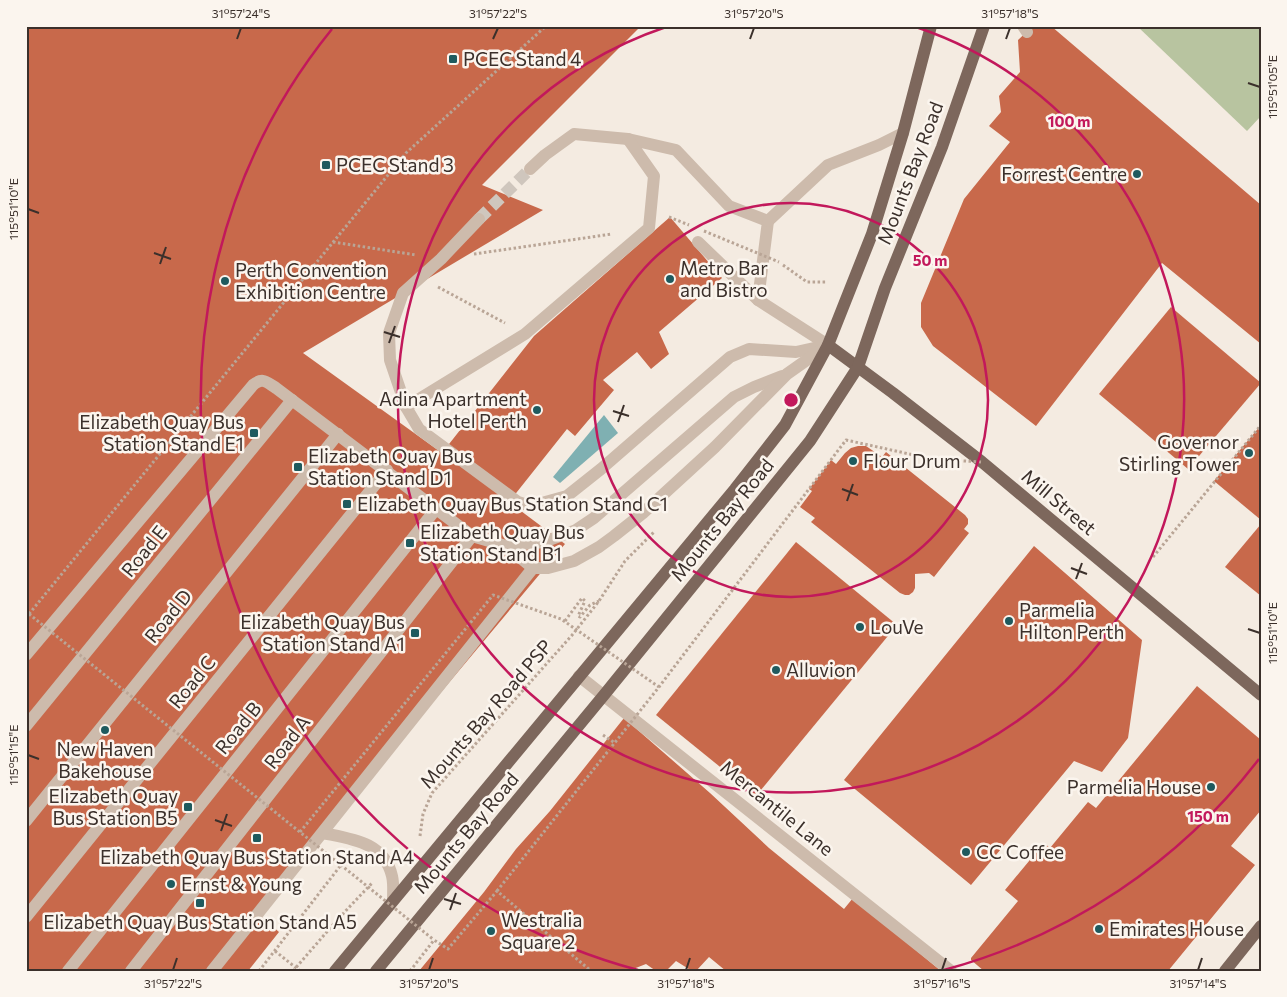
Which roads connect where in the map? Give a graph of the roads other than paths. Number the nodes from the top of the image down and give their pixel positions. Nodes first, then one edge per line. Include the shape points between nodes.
1 (931, 26) edge
2 (984, 26) edge
3 (902, 133) junction
4 (628, 139) junction
5 (530, 169) tunnel mouth
6 (479, 219) tunnel mouth
7 (768, 220) junction
8 (701, 237) road end
9 (758, 300) junction
10 (828, 345) junction
11 (858, 367) junction
12 (787, 374) junction
13 (292, 400) junction
14 (406, 407) junction
15 (338, 434) junction
16 (386, 470) junction
17 (436, 509) junction
18 (472, 536) junction
19 (506, 546) junction
20 (533, 568) junction
21 (26, 655) edge
22 (579, 676) junction
23 (604, 695) junction
24 (1261, 695) edge
25 (26, 726) edge
26 (26, 822) edge
27 (323, 833) junction
28 (393, 900) junction
29 (26, 917) edge
30 (1261, 926) edge
31 (68, 971) edge
32 (132, 971) edge
33 (212, 971) edge
34 (335, 971) edge
35 (376, 971) edge
36 (951, 971) edge
37 (1225, 971) edge

1 - 3 main road, Mounts Bay Road
2 - 11 main road, Mounts Bay Road via 942,147
3 - 7 lane via 828,165
3 - 10 main road, Mounts Bay Road via 872,234
4 - 5 lane via 574,134
4 - 7 lane via 676,150 729,206
4 - 14 lane via 654,176 649,228 526,334
6 - 14 lane via 403,293 389,333 390,360
7 - 9 lane
8 - 9 lane
9 - 10 lane
10 - 11 main road, Mill Street
10 - 12 lane
10 - 14 lane via 796,352 749,349 730,357 567,496 531,506 518,502 419,429
10 - 22 main road, Mounts Bay Road via 785,425
11 - 23 main road, Mounts Bay Road via 810,441
11 - 24 main road, Mill Street via 982,462
12 - 19 lane via 734,397 576,530 544,542
12 - 20 lane via 715,448 614,536 574,561 548,568
13 - 15 lane
13 - 21 lane via 264,380 253,385
13 - 25 lane, Road E
15 - 16 lane
15 - 26 lane, Road D
16 - 17 lane
16 - 29 lane, Road C
17 - 18 lane
17 - 31 lane, Road B
18 - 19 lane
18 - 32 lane, Road A
19 - 20 lane
20 - 27 lane
22 - 23 lane, Mercantile Lane
22 - 28 main road, Mounts Bay Road
23 - 35 main road, Mounts Bay Road
23 - 36 lane, Mercantile Lane
27 - 28 lane via 356,840 376,850 392,874
27 - 33 lane
28 - 34 main road, Mounts Bay Road
30 - 37 main road

